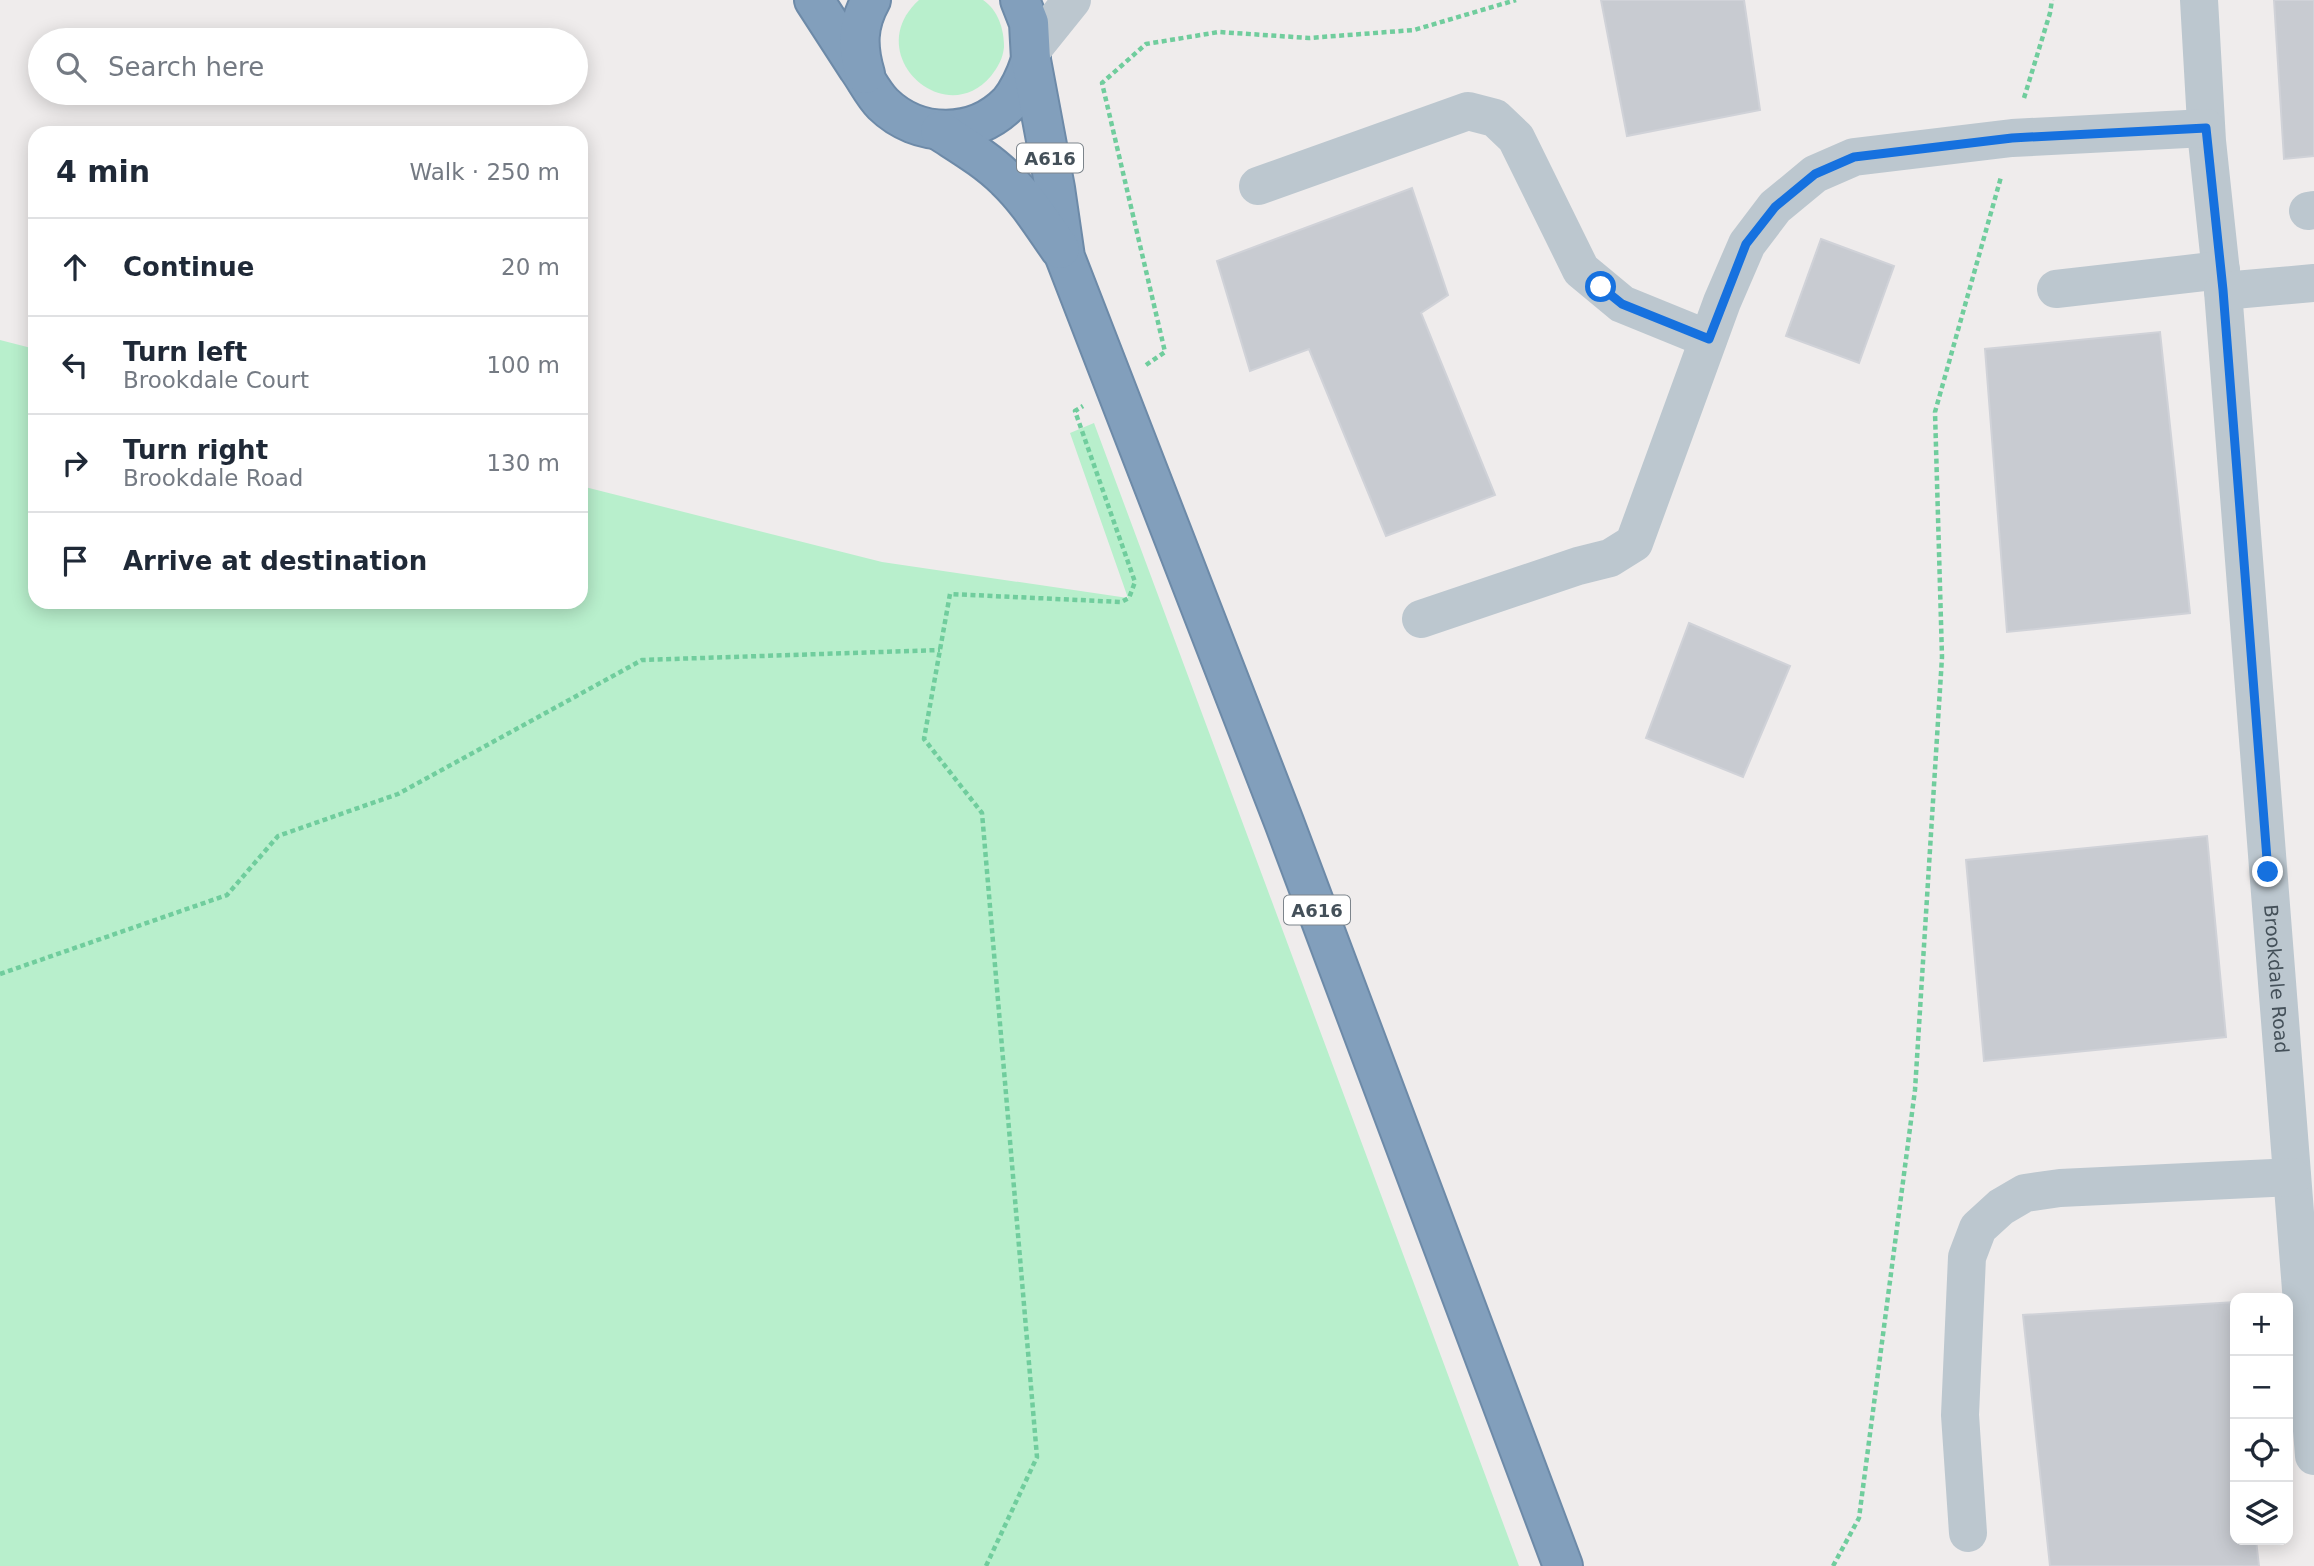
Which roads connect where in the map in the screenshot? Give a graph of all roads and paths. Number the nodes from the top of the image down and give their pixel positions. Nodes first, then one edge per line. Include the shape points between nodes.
1 (814, 0) edge
2 (871, 0) edge
3 (1020, 0) edge
4 (1072, 0) edge
5 (1516, 0) edge
6 (2052, 0) edge
7 (2199, 0) edge
8 (1031, 55) junction
9 (866, 80) junction
10 (2206, 128) junction
11 (940, 131) junction
12 (2012, 138) junction
13 (1258, 186) dead end
14 (1065, 257) junction
15 (2222, 280) junction
16 (2314, 283) edge
17 (2056, 289) dead end
18 (1709, 339) junction
19 (1114, 387) junction
20 (1421, 620) dead end
21 (940, 650) junction
22 (0, 974) edge
23 (2292, 1177) junction
24 (2314, 1456) edge
25 (1968, 1533) dead end
26 (986, 1566) edge
27 (1563, 1566) edge
28 (1833, 1566) edge

1 - 9 highway
2 - 9 highway, A616 via 859,35
3 - 8 highway, A616 via 1030,23
4 - 8 street
5 - 19 path via 1414,30 1309,38 1219,32 1146,44 1102,83 1165,352
6 - 12 path
7 - 10 street, Brookdale Road
8 - 11 highway, A616 via 1023,82 998,113 967,128
8 - 14 highway, A616
9 - 11 highway, A616 via 882,103 905,121
10 - 12 street
10 - 15 street, Brookdale Road
11 - 14 highway, A616 via 1006,179
12 - 18 street via 1854,157 1815,174 1775,207 1746,244
12 - 28 path via 1935,412 1942,657 1915,1090 1859,1518
13 - 18 street via 1468,111 1495,118 1517,138 1581,270 1622,304
14 - 19 highway, A616
15 - 16 street
15 - 17 street
15 - 23 street, Brookdale Road
18 - 20 street via 1634,543 1610,558
19 - 21 path via 1075,411 1135,582 1129,598 1121,602 950,594
19 - 27 highway, A616 via 1284,822
21 - 22 path via 642,660 398,794 278,836 227,895
21 - 26 path via 924,739 982,813 1037,1457
23 - 24 street, Brookdale Road
23 - 25 street via 2060,1188 2025,1194 2001,1207 1978,1228 1967,1257 1960,1415

